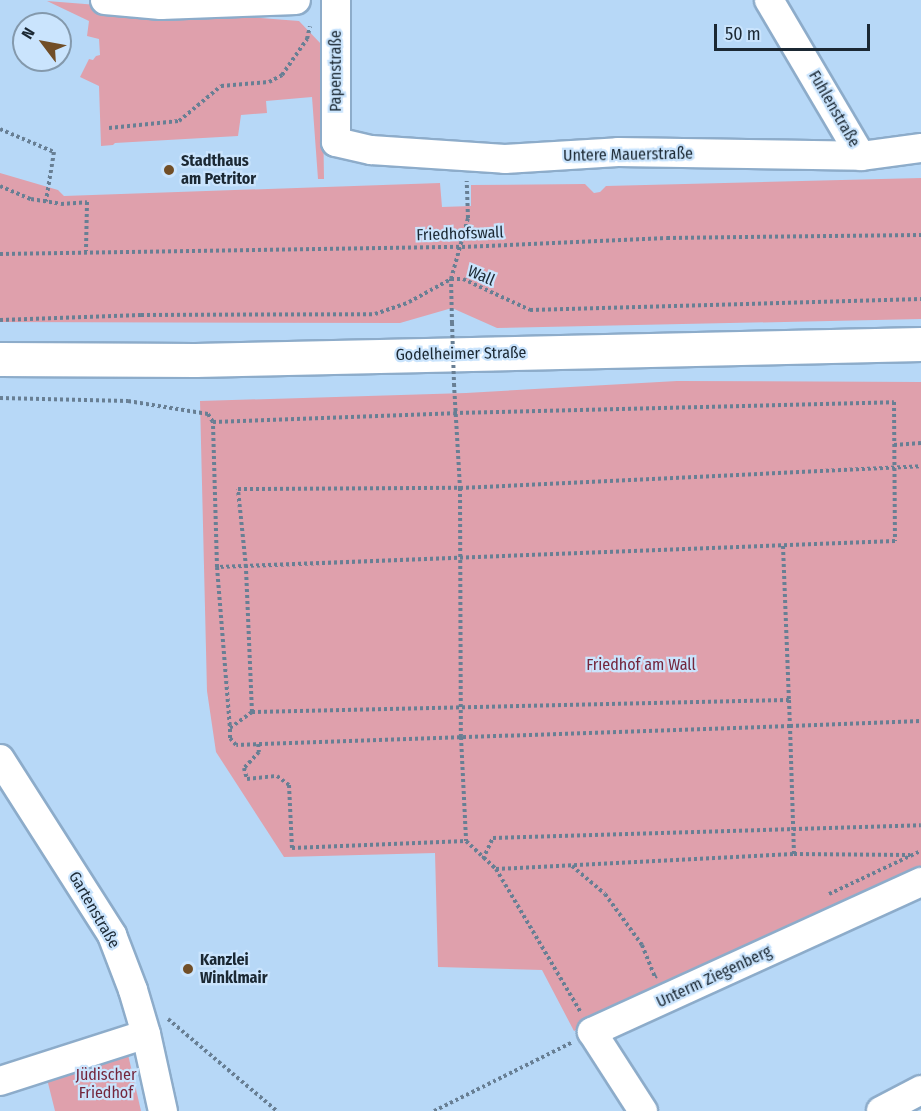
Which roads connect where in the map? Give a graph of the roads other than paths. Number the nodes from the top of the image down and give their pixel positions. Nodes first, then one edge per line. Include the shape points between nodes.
1 (105, 0) edge
2 (336, 0) edge
3 (770, 0) edge
4 (304, 10) edge
5 (336, 142) joint
6 (921, 148) edge
7 (861, 156) junction
8 (921, 344) edge
9 (0, 359) edge
10 (0, 759) edge
11 (921, 882) edge
12 (146, 1034) junction
13 (0, 1080) edge
14 (921, 1090) edge
15 (163, 1111) edge
16 (643, 1111) edge
17 (881, 1111) edge

1 - 4 street
2 - 5 street, Papenstraße
3 - 7 street, Fuhlenstraße
5 - 7 street, Untere Mauerstraße via 371,150 505,159 618,152
6 - 7 street, Untere Mauerstraße
8 - 9 main road, Godelheimer Straße via 207,360
10 - 12 street, Gartenstraße via 112,935
11 - 16 street, Unterm Ziegenberg via 592,1032
12 - 13 street
12 - 15 street, Gartenstraße
14 - 17 street

